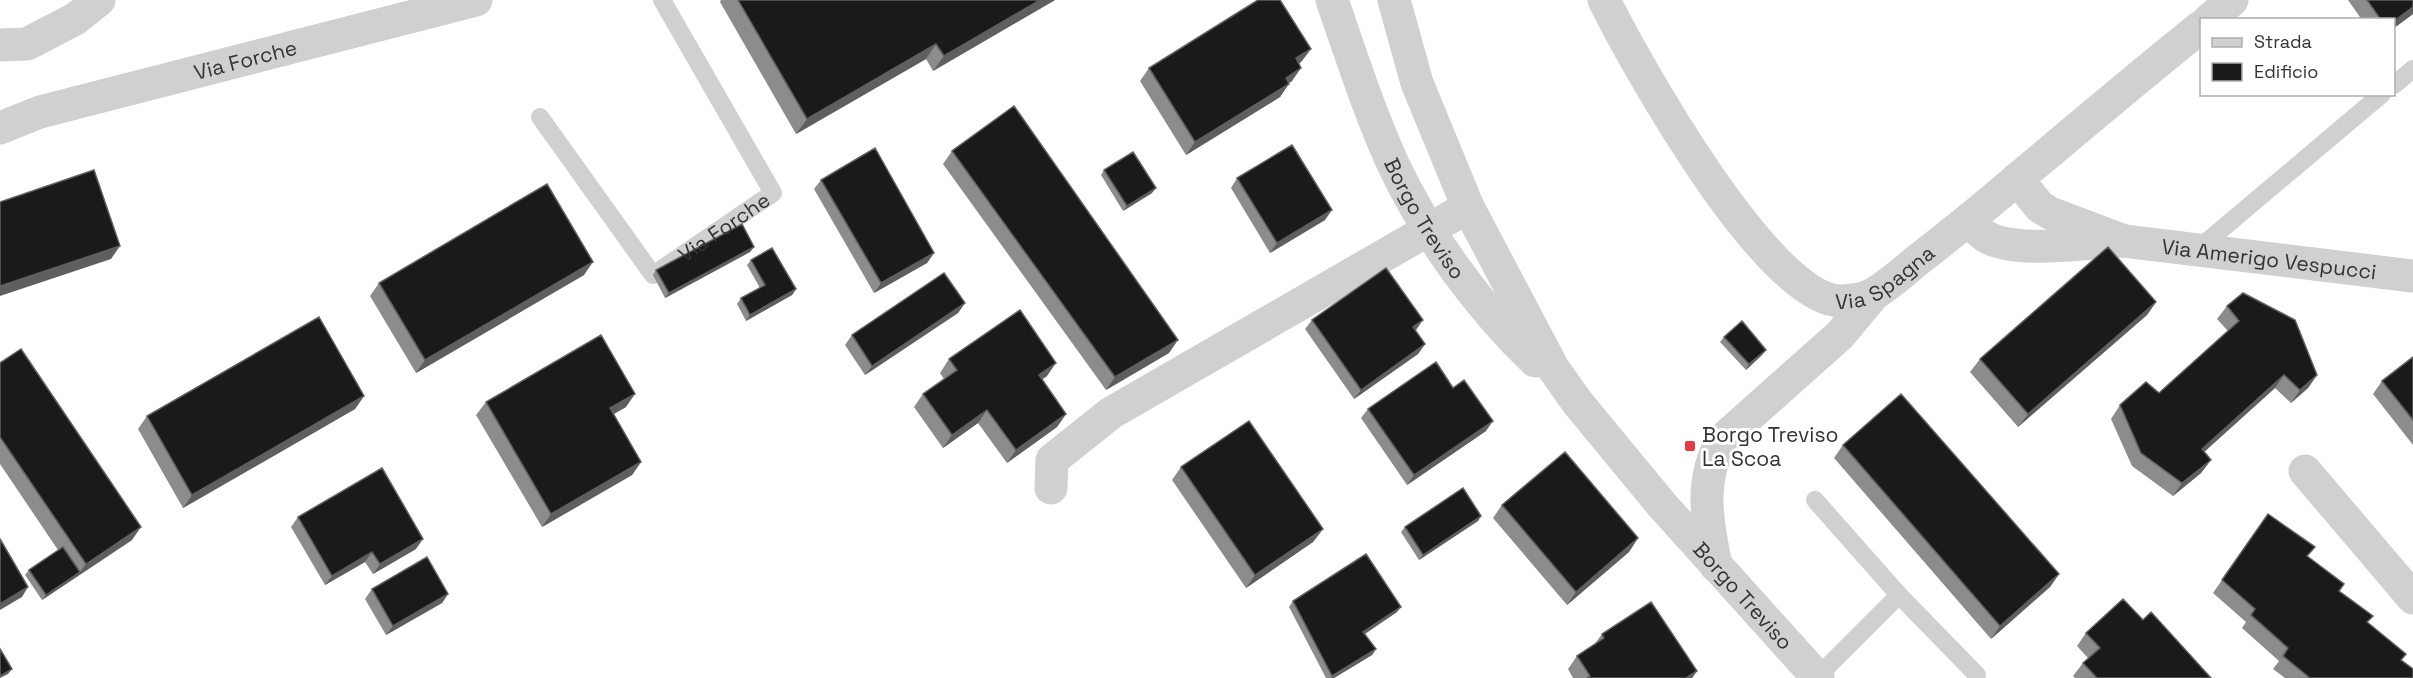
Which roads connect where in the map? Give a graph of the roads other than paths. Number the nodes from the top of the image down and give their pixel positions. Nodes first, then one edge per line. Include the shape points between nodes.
1 (99, 0) edge
2 (476, 0) edge
3 (662, 0) edge
4 (1332, 0) edge
5 (1395, 0) edge
6 (1604, 0) edge
7 (2232, 0) edge
8 (2211, 18) edge
9 (2200, 28) edge
10 (0, 45) edge
11 (2413, 69) edge
12 (2395, 84) edge
13 (2380, 96) edge
14 (540, 117) dead end
15 (5, 124) edge
16 (2017, 179) junction
17 (1468, 207) junction
18 (1969, 220) junction
19 (1428, 229) junction
20 (2124, 241) junction
21 (2197, 250) junction
22 (2413, 276) edge
23 (1874, 294) junction
24 (1577, 402) junction
25 (2305, 471) dead end
26 (1051, 488) dead end
27 (1815, 500) dead end
28 (1716, 566) junction
29 (1899, 595) junction
30 (2413, 598) edge
31 (1977, 675) dead end
32 (1818, 678) edge

1 - 10 street via 75,19 27,44
2 - 15 street, Via Forche
3 - 14 lane, Via Forche via 772,193 653,275
4 - 19 street, Borgo Treviso via 1388,152
5 - 17 street, Borgo Treviso via 1417,83
6 - 23 street, Via Spagna via 1670,117 1757,240 1809,290 1825,298 1839,301
7 - 8 street
9 - 16 street, Via Spagna
11 - 12 lane
13 - 21 lane
16 - 18 street, Via Spagna
16 - 20 street via 2050,213
17 - 19 street
17 - 24 street, Borgo Treviso via 1534,334
18 - 20 street via 1985,237 2033,247
18 - 23 street, Via Spagna
19 - 24 street, Borgo Treviso via 1501,324
19 - 26 street via 1111,413 1052,460
20 - 21 street, Via Amerigo Vespucci
21 - 22 street, Via Amerigo Vespucci
23 - 28 street via 1840,335 1722,440 1714,455 1706,494
24 - 28 street, Borgo Treviso
25 - 30 street
27 - 29 lane
28 - 32 street, Borgo Treviso
29 - 31 lane
29 - 32 lane

